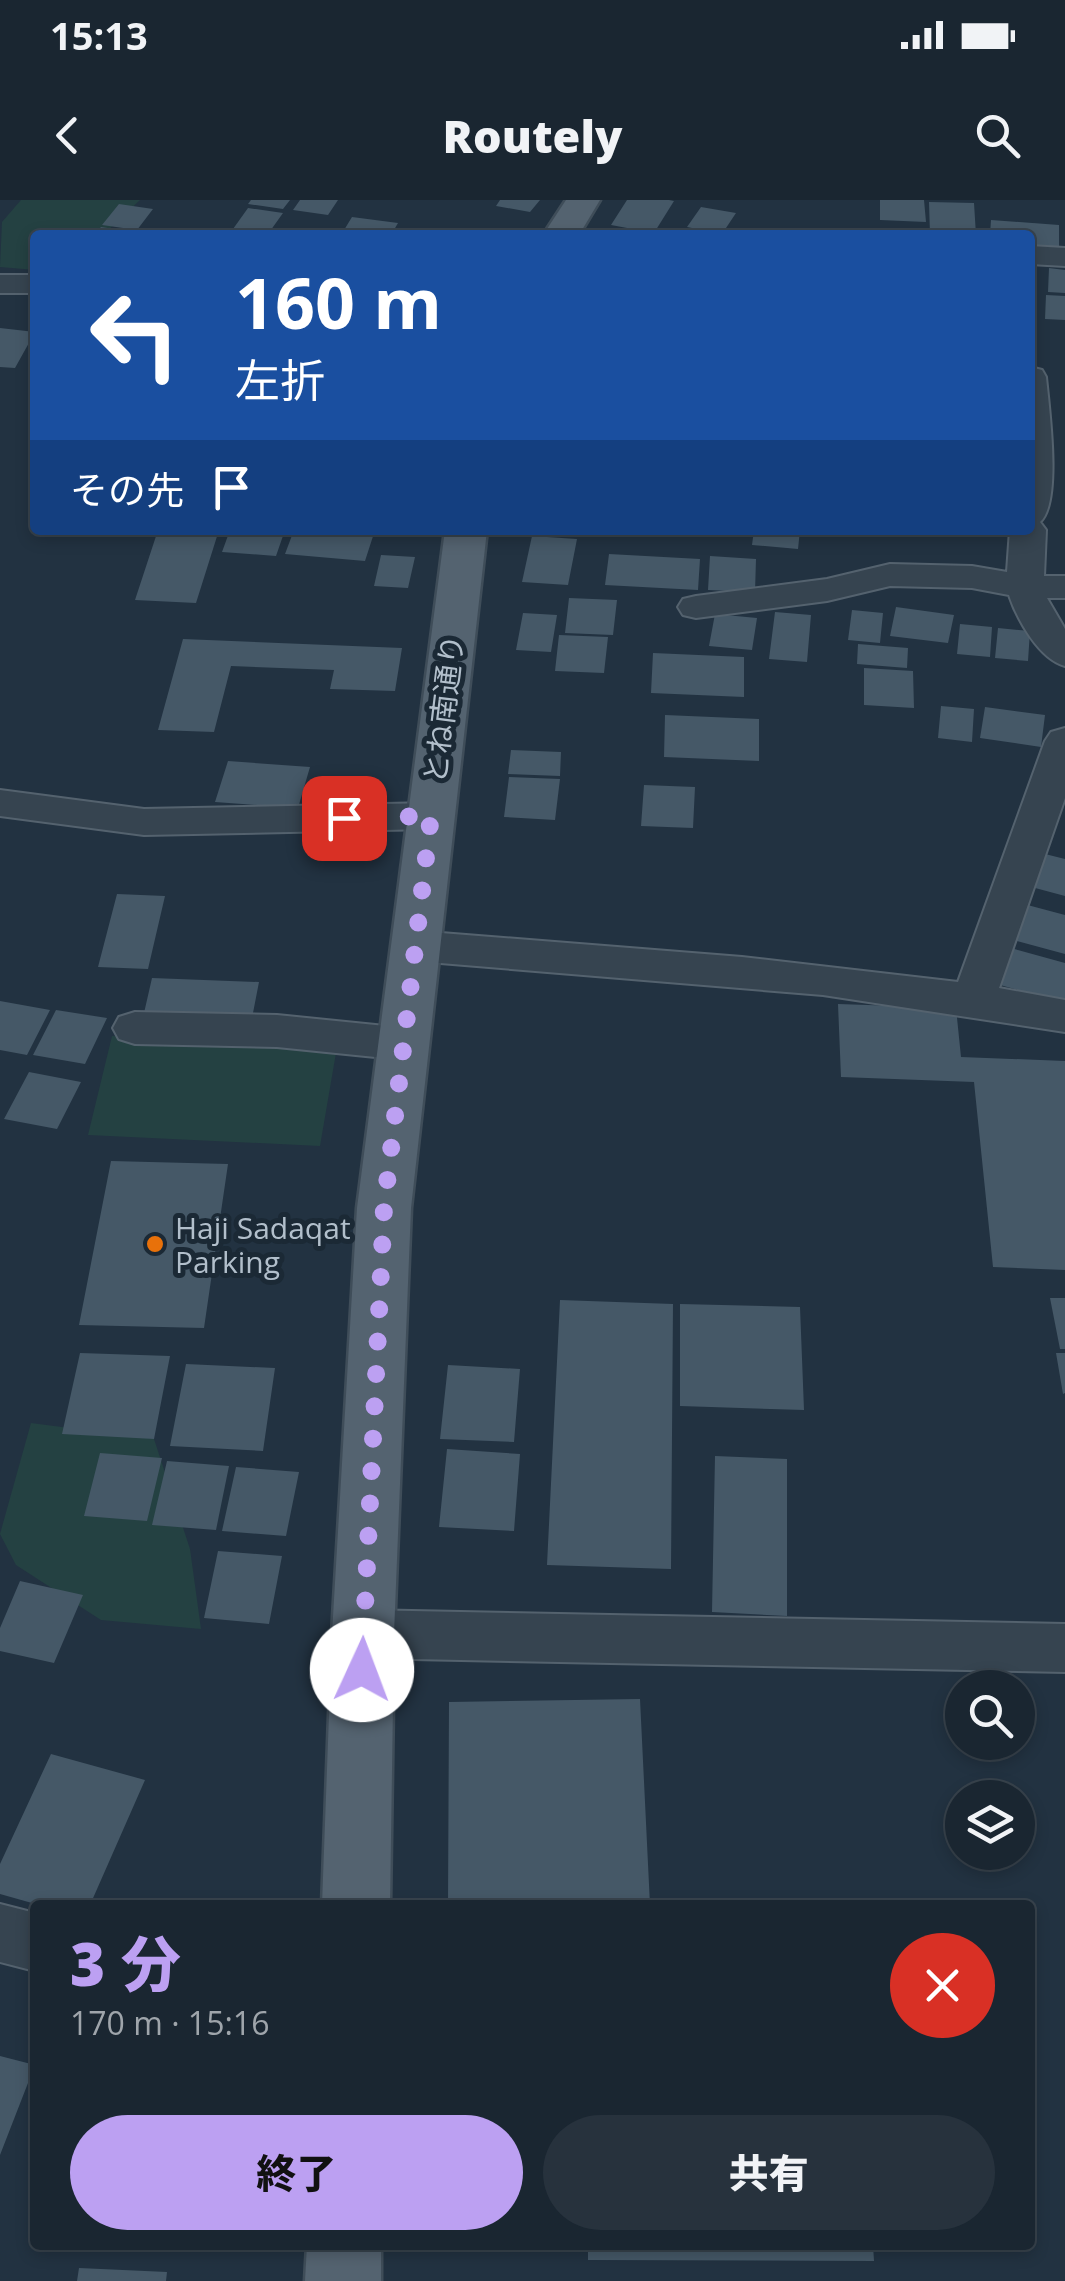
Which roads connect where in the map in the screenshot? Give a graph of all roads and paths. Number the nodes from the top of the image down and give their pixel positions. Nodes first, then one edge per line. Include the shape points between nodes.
1 (583, 200) edge
2 (565, 230) edge
3 (1035, 255) edge
4 (1065, 257) edge
5 (0, 284) edge
6 (30, 284) edge
7 (465, 535) edge
8 (1028, 535) edge
9 (1024, 586) junction
10 (1065, 586) edge
11 (696, 606) dead end
12 (1065, 654) edge
13 (1065, 741) edge
14 (0, 804) edge
15 (431, 816) junction
16 (416, 946) junction
17 (974, 998) junction
18 (1065, 1016) edge
19 (134, 1028) dead end
20 (405, 1044) junction
21 (364, 1634) junction
22 (1065, 1648) edge
23 (356, 1900) edge
24 (0, 1933) edge
25 (30, 1941) edge
26 (344, 2250) edge
27 (343, 2281) edge

1 - 2 main road
3 - 4 street
5 - 6 street
7 - 15 main road, とね南通り
8 - 9 street
9 - 10 street
9 - 11 street via 890,575 828,590
9 - 12 street via 1033,614
13 - 17 street
14 - 15 street via 144,822
15 - 16 main road, とね南通り
16 - 17 street
16 - 20 main road, とね南通り
17 - 18 street
19 - 20 street via 277,1031
20 - 21 main road, とね南通り via 384,1208
21 - 22 street
21 - 23 main road, とね南通り
24 - 25 street
26 - 27 main road

